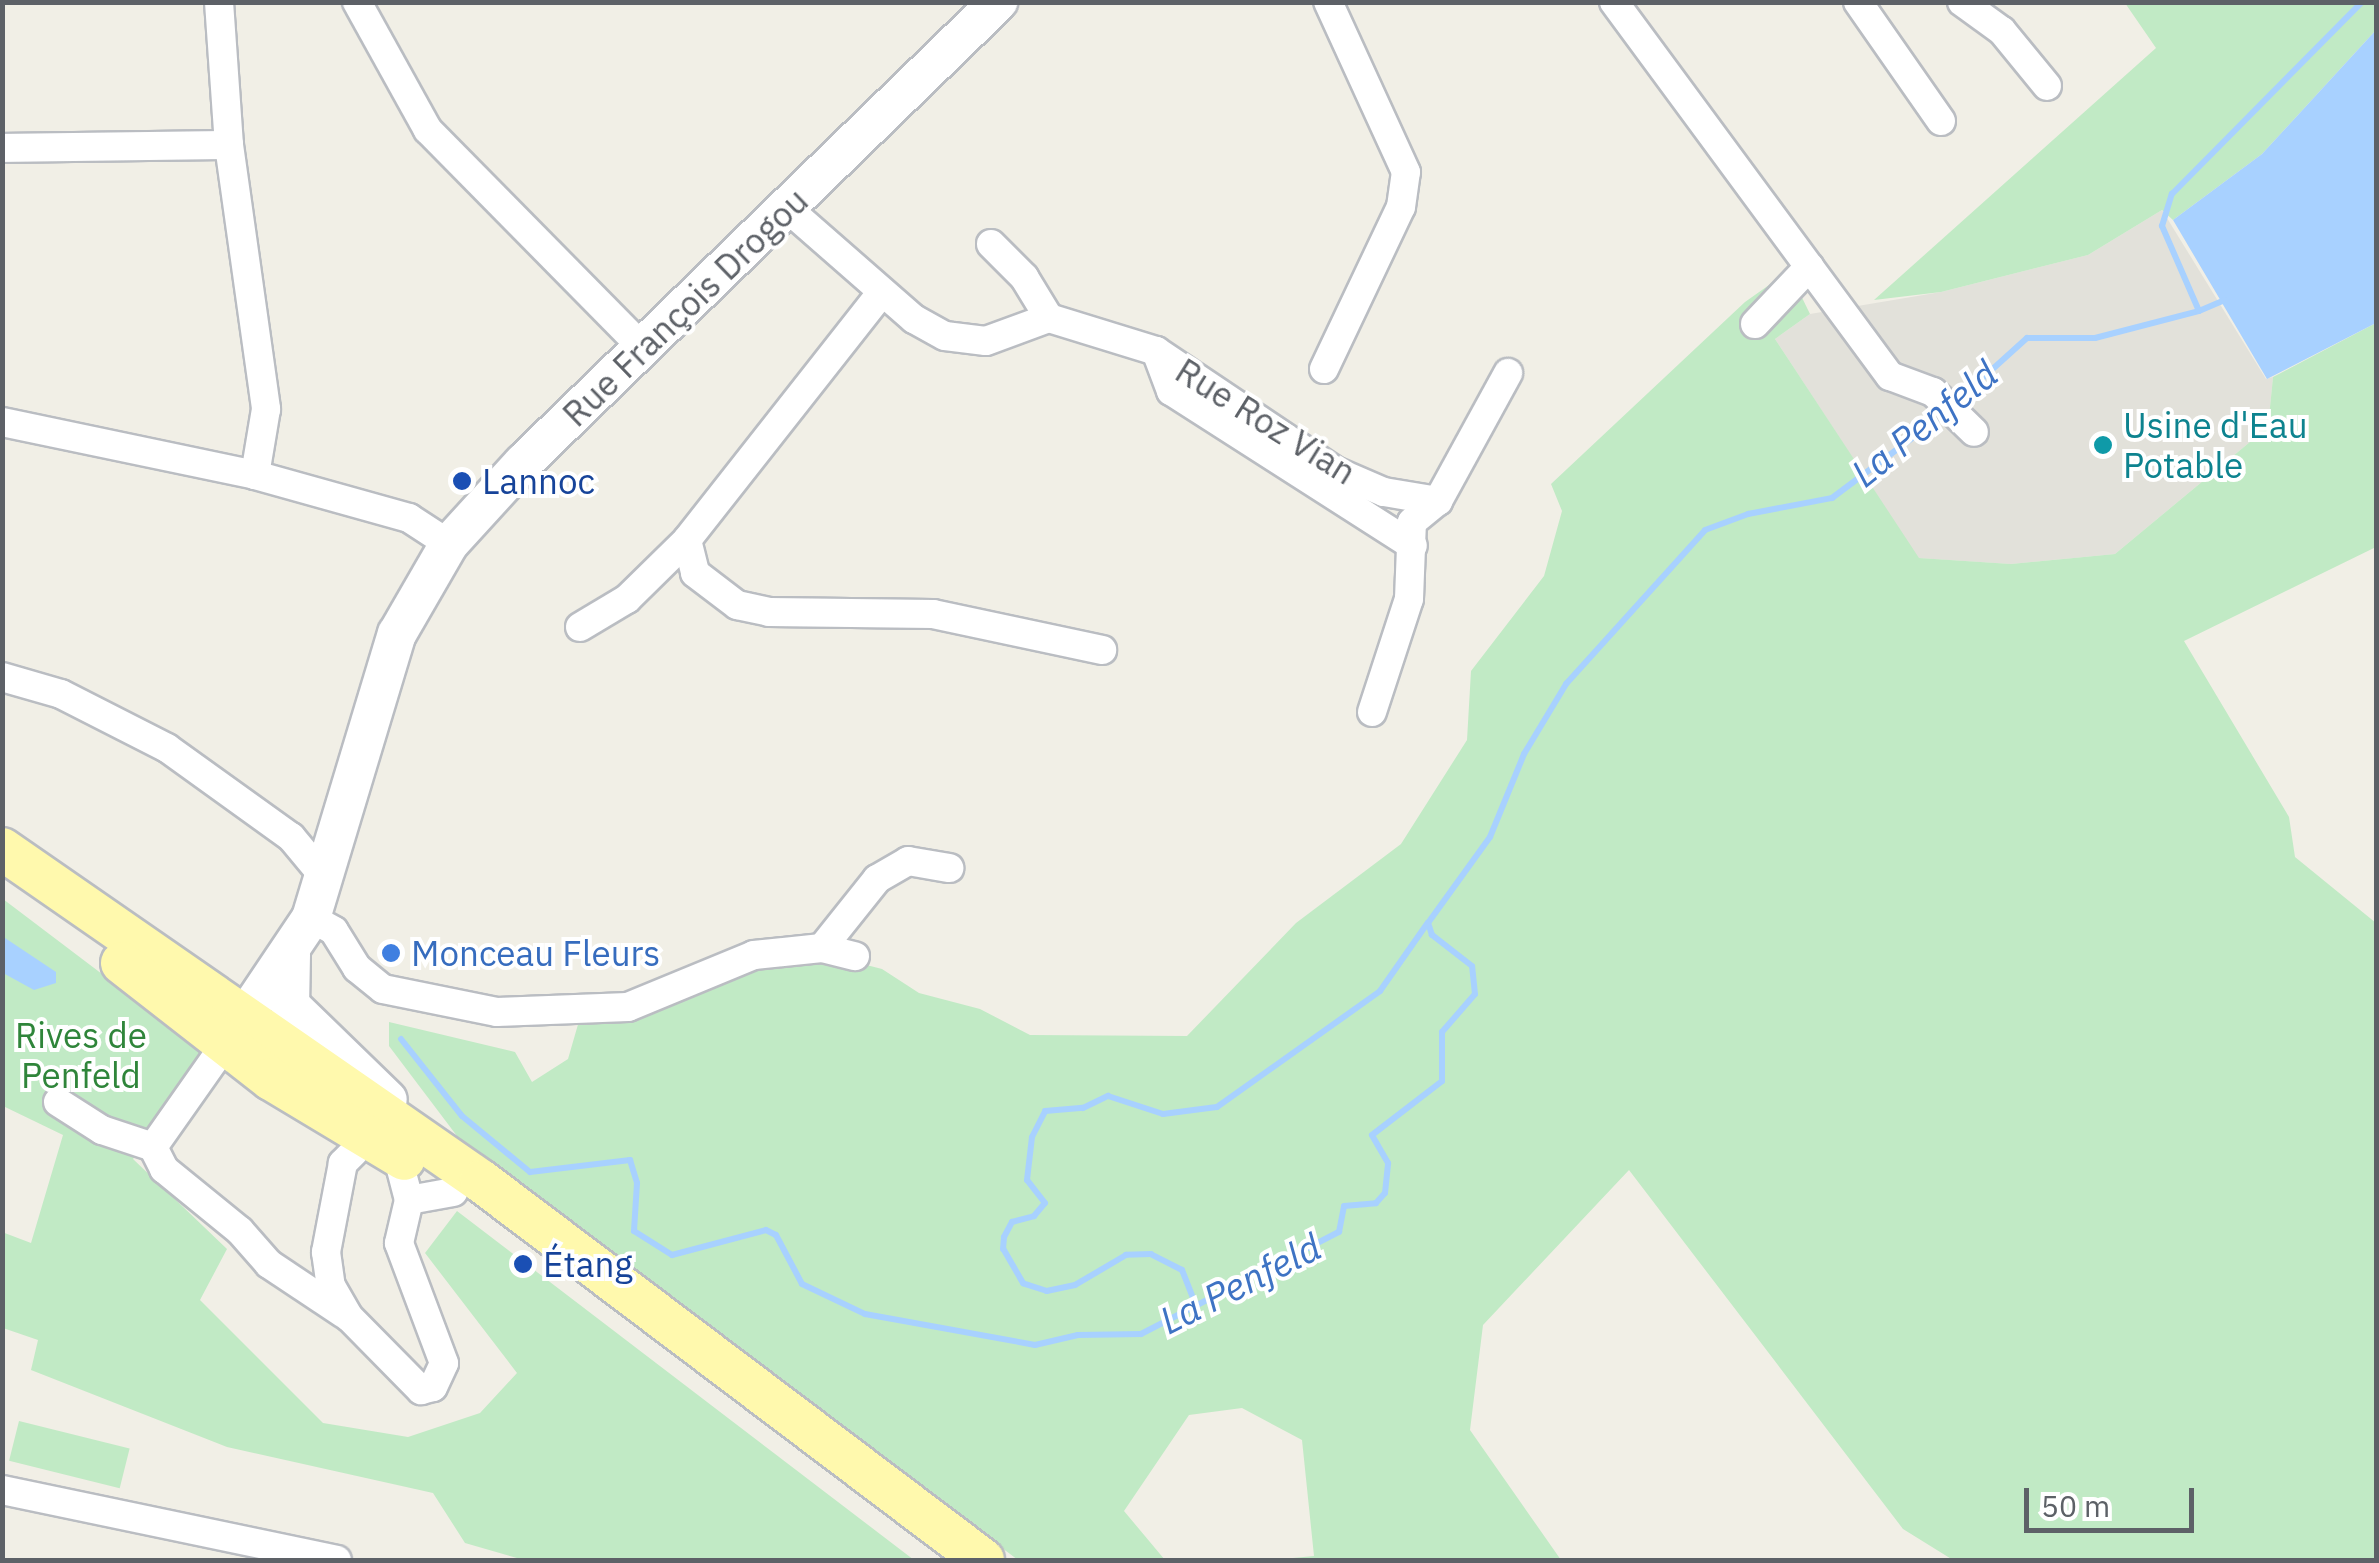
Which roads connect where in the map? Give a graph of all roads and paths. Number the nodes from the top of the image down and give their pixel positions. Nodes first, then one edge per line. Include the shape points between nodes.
1 (219, 2) edge
2 (357, 2) edge
3 (998, 2) edge
4 (1328, 2) edge
5 (1614, 2) edge
6 (1858, 2) edge
7 (1962, 2) edge
8 (2047, 86) dead end
9 (1941, 121) dead end
10 (230, 145) junction
11 (2, 148) edge
12 (787, 208) junction
13 (991, 244) dead end
14 (1810, 268) junction
15 (882, 292) junction
16 (1049, 318) junction
17 (1756, 324) dead end
18 (642, 347) junction
19 (1156, 350) junction
20 (1324, 369) dead end
21 (1508, 373) dead end
22 (2, 422) edge
23 (1974, 432) dead end
24 (255, 475) junction
25 (1438, 501) junction
26 (687, 540) junction
27 (449, 544) junction
28 (1413, 546) junction
29 (580, 627) dead end
30 (1102, 650) dead end
31 (2, 677) edge
32 (1372, 712) dead end
33 (2, 849) edge
34 (2, 862) edge
35 (949, 868) dead end
36 (325, 878) junction
37 (310, 918) junction
38 (822, 948) junction
39 (291, 955) junction
40 (855, 956) dead end
41 (234, 1032) junction
42 (58, 1102) dead end
43 (153, 1148) junction
44 (413, 1148) junction
45 (354, 1152) dead end
46 (453, 1192) junction
47 (409, 1200) junction
48 (349, 1317) junction
49 (2, 1490) edge
50 (336, 1560) edge
51 (947, 1560) edge
52 (983, 1560) edge

1 - 10 street
2 - 18 street via 428,130
3 - 12 street, Rue François Drogou
4 - 20 street via 1406,172 1401,207
5 - 14 street
6 - 9 street
7 - 8 street via 2002,31
10 - 11 street
10 - 24 street via 266,408
12 - 15 street
12 - 18 street, Rue François Drogou
13 - 16 street via 1024,277
14 - 17 street
14 - 23 street via 1890,376 1933,392
15 - 16 street via 945,336 986,341
15 - 26 street
16 - 19 street, Rue Roz Vian
18 - 27 street, Rue François Drogou
19 - 25 street, Rue Roz Vian via 1337,472 1384,492
19 - 28 street via 1171,391
21 - 25 street
22 - 24 street
24 - 27 street via 409,518
25 - 28 street via 1412,522
26 - 29 street via 627,599
26 - 30 street via 695,574 738,605 769,612 933,614
27 - 36 street, Rue François Drogou via 397,634
28 - 32 street via 1409,599
31 - 36 street via 61,694 167,748 290,837
33 - 41 main road
34 - 41 main road
35 - 38 street via 908,861 877,878
36 - 37 street, Rue François Drogou
37 - 38 street via 334,931 357,968 382,989 496,1012 628,1007 734,960
37 - 39 street, Rue François Drogou
38 - 40 street
39 - 41 street, Rue François Drogou
39 - 44 street via 290,1005
41 - 43 street
41 - 44 main road
42 - 43 street via 102,1130
43 - 48 street via 164,1169 240,1230 269,1264
44 - 46 main road
44 - 47 street
44 - 52 main road
45 - 48 street via 343,1163 326,1252 331,1286
46 - 47 street
46 - 51 main road
47 - 48 street via 399,1243 444,1363 439,1378 422,1390
49 - 50 street

